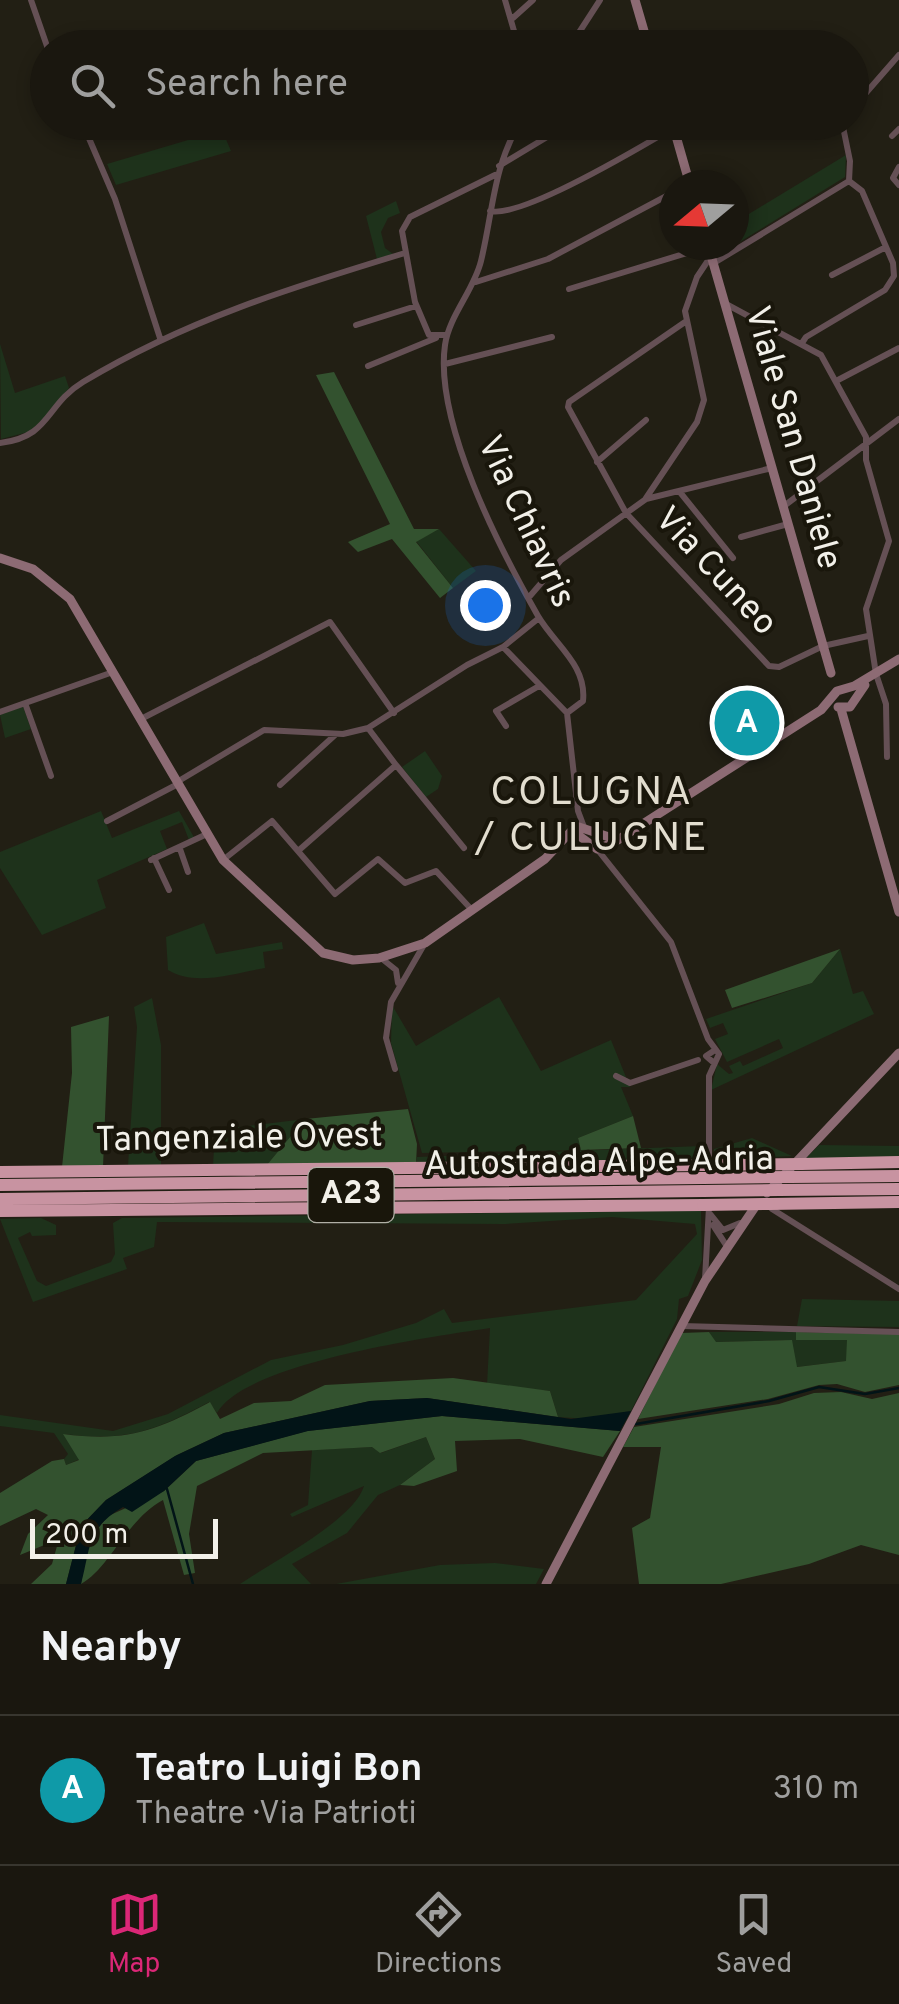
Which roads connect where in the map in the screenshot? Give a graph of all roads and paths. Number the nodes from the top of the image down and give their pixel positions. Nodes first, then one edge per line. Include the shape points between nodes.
1 (31, 0) edge
2 (505, 0) edge
3 (533, 0) edge
4 (600, 0) edge
5 (634, 0) edge
6 (513, 18) junction
7 (41, 30) edge
8 (515, 30) edge
9 (581, 30) edge
10 (643, 30) edge
11 (899, 55) edge
12 (869, 90) edge
13 (899, 129) edge
14 (892, 136) dead end
15 (89, 140) edge
16 (511, 140) edge
17 (544, 140) edge
18 (645, 140) edge
19 (676, 140) edge
20 (846, 140) edge
21 (899, 168) edge
22 (497, 170) junction
23 (685, 170) edge
24 (849, 181) junction
25 (899, 185) edge
26 (659, 200) edge
27 (490, 211) junction
28 (749, 234) edge
29 (886, 247) junction
30 (405, 253) junction
31 (665, 260) edge
32 (708, 260) edge
33 (713, 260) edge
34 (832, 275) dead end
35 (474, 283) junction
36 (569, 290) dead end
37 (726, 304) junction
38 (416, 306) junction
39 (685, 322) junction
40 (356, 325) dead end
41 (447, 335) junction
42 (552, 336) dead end
43 (160, 338) junction
44 (437, 338) junction
45 (802, 343) junction
46 (899, 348) edge
47 (445, 364) junction
48 (368, 366) dead end
49 (838, 380) junction
50 (899, 419) edge
51 (646, 420) dead end
52 (0, 442) edge
53 (868, 445) junction
54 (596, 462) junction
55 (773, 468) junction
56 (678, 491) junction
57 (646, 499) junction
58 (784, 506) junction
59 (626, 512) junction
60 (789, 524) junction
61 (741, 537) dead end
62 (0, 558) edge
63 (733, 558) dead end
64 (529, 597) junction
65 (539, 618) junction
66 (868, 636) junction
67 (823, 646) junction
68 (503, 647) junction
69 (899, 659) edge
70 (114, 671) junction
71 (874, 674) junction
72 (539, 686) junction
73 (842, 698) junction
74 (25, 703) junction
75 (0, 712) edge
76 (394, 713) junction
77 (568, 713) junction
78 (141, 719) junction
79 (506, 726) dead end
80 (368, 728) junction
81 (336, 734) junction
82 (886, 757) dead end
83 (396, 765) junction
84 (52, 776) dead end
85 (178, 783) junction
86 (280, 786) dead end
87 (107, 821) dead end
88 (578, 831) junction
89 (207, 834) junction
90 (602, 847) junction
91 (464, 848) dead end
92 (180, 849) junction
93 (298, 851) junction
94 (223, 860) junction
95 (188, 872) dead end
96 (168, 890) dead end
97 (471, 909) junction
98 (899, 912) edge
99 (425, 943) junction
100 (379, 958) junction
101 (398, 984) junction
102 (897, 1053) edge
103 (710, 1058) junction
104 (394, 1069) dead end
105 (616, 1076) dead end
106 (899, 1162) edge
107 (0, 1172) edge
108 (899, 1176) edge
109 (0, 1185) edge
110 (899, 1189) edge
111 (704, 1190) junction
112 (0, 1199) edge
113 (899, 1202) edge
114 (770, 1206) junction
115 (0, 1212) edge
116 (740, 1223) junction
117 (710, 1225) junction
118 (726, 1245) junction
119 (705, 1280) junction
120 (899, 1289) edge
121 (682, 1326) junction
122 (899, 1332) edge
123 (546, 1584) edge

1 - 7 street
2 - 6 street
3 - 6 street
4 - 9 street
5 - 10 street
6 - 8 street
11 - 12 street
13 - 14 street
15 - 43 street
16 - 22 street, Via Chiavris
17 - 22 street
18 - 27 street via 550,194 500,214
19 - 23 street
20 - 24 street
21 - 25 street via 893,178
22 - 27 street, Via Chiavris
22 - 30 street via 410,217 401,236
24 - 28 street
24 - 29 street via 860,188
26 - 35 street via 548,258
27 - 35 street, Via Chiavris
29 - 34 street
29 - 45 street via 896,271 890,286
30 - 38 street
30 - 43 street via 246,301
31 - 36 street
32 - 39 street via 690,293
33 - 37 street, Viale San Daniele
35 - 41 street, Via Chiavris
37 - 45 street
37 - 55 street, Viale San Daniele
38 - 40 street
38 - 44 street
39 - 54 street via 569,402
39 - 57 street via 704,400 697,422
41 - 44 street
41 - 47 street, Via Chiavris
42 - 47 street
43 - 52 street via 73,388 32,436
44 - 48 street
45 - 49 street via 822,354
46 - 49 street
47 - 64 street, Via Chiavris via 464,464
49 - 53 street
50 - 53 street
51 - 54 street
53 - 58 street
53 - 66 street via 889,541 867,598
54 - 59 street
55 - 56 street
55 - 58 street, Viale San Daniele
56 - 57 street
56 - 63 street
57 - 59 street
58 - 60 street, Viale San Daniele
59 - 64 street via 561,560
59 - 67 street, Via Cuneo via 769,666
60 - 61 street
60 - 67 street, Viale San Daniele
62 - 70 street via 34,570 70,599
64 - 65 street, Via Chiavris
65 - 68 street
65 - 77 street, Via Chiavris via 580,674 584,696
66 - 67 street
66 - 71 street
67 - 73 street, Viale San Daniele
68 - 72 street
68 - 76 street
69 - 71 street
70 - 74 street
70 - 78 street
71 - 73 street
71 - 82 street via 886,704
72 - 77 street
72 - 79 street via 496,711
73 - 90 street
73 - 98 street, Viale San Daniele
74 - 75 street
74 - 84 street
76 - 78 street via 330,622
76 - 80 street
77 - 88 street
78 - 85 street
80 - 81 street
80 - 83 street
81 - 85 street via 264,730
81 - 86 street
83 - 91 street
83 - 93 street
85 - 87 street
85 - 89 street
88 - 90 street
88 - 97 street
89 - 92 street
89 - 94 street
90 - 103 street via 671,942
92 - 95 street
92 - 96 street via 152,859
93 - 94 street via 269,822
93 - 97 street via 335,894 379,859 405,883 436,871
94 - 100 street via 311,946 338,958
97 - 99 street
99 - 100 street
99 - 101 street
100 - 101 street via 392,964
101 - 104 street via 386,1032
102 - 116 street
103 - 105 street via 630,1083
103 - 111 street
106 - 111 highway, Tangenziale Ovest, bridge via 801,1164
107 - 111 highway, Tangenziale Ovest
108 - 111 highway, Autostrada Alpe-Adria / A23, bridge via 790,1177
109 - 111 highway, Autostrada Alpe-Adria / A23
110 - 111 highway, Autostrada Alpe-Adria / A23, bridge
111 - 112 highway, Autostrada Alpe-Adria / A23
111 - 114 highway, Tangenziale Ovest, bridge
111 - 115 highway, Tangenziale Ovest
111 - 117 street
113 - 114 highway, Tangenziale Ovest
114 - 120 street
116 - 117 street via 723,1230
116 - 118 street
117 - 118 street
117 - 119 street
118 - 119 street
119 - 121 street
121 - 122 street
121 - 123 street

